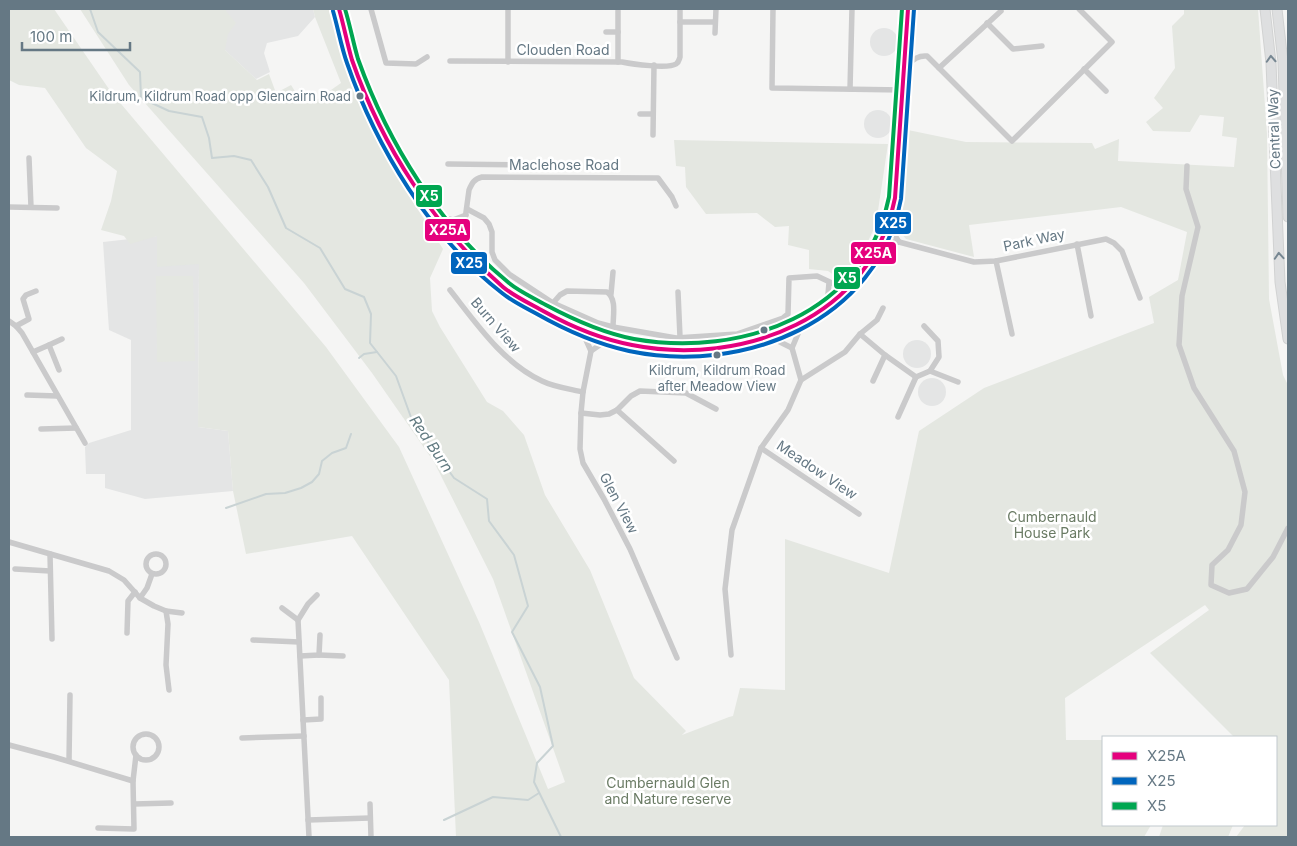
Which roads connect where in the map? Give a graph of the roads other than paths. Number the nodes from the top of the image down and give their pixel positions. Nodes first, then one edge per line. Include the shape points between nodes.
1 (339, 9) edge
2 (371, 9) edge
3 (508, 9) edge
4 (680, 9) edge
5 (716, 9) edge
6 (773, 9) edge
7 (852, 9) edge
8 (908, 9) edge
9 (1079, 9) edge
10 (1266, 9) edge
11 (1277, 9) edge
12 (618, 11) dead end
13 (1001, 11) dead end
14 (680, 22) junction
15 (715, 22) junction
16 (987, 23) junction
17 (606, 32) dead end
18 (618, 32) junction
19 (715, 33) dead end
20 (1042, 46) dead end
21 (427, 57) dead end
22 (450, 61) dead end
23 (508, 62) junction
24 (620, 62) junction
25 (654, 65) junction
26 (905, 68) junction
27 (939, 68) junction
28 (1084, 70) junction
29 (850, 89) junction
30 (903, 90) junction
31 (1106, 91) dead end
32 (640, 114) dead end
33 (653, 114) junction
34 (653, 134) dead end
35 (29, 158) dead end
36 (448, 164) dead end
37 (503, 164) junction
38 (539, 165) dead end
39 (1187, 166) dead end
40 (504, 177) junction
41 (676, 206) dead end
42 (9, 207) edge
43 (31, 207) junction
44 (57, 208) dead end
45 (466, 212) junction
46 (435, 215) junction
47 (1288, 216) edge
48 (890, 220) junction
49 (899, 242) junction
50 (1076, 244) junction
51 (877, 249) junction
52 (466, 252) junction
53 (996, 261) junction
54 (613, 272) dead end
55 (855, 281) junction
56 (829, 284) junction
57 (450, 290) dead end
58 (36, 291) dead end
59 (678, 292) dead end
60 (611, 294) junction
61 (1140, 298) dead end
62 (553, 303) junction
63 (827, 306) junction
64 (883, 308) dead end
65 (1091, 316) dead end
66 (9, 322) edge
67 (804, 322) junction
68 (16, 326) junction
69 (924, 326) dead end
70 (613, 328) junction
71 (582, 331) junction
72 (860, 334) junction
73 (1012, 334) dead end
74 (680, 337) junction
75 (770, 337) junction
76 (62, 339) dead end
77 (1288, 339) edge
78 (607, 340) junction
79 (49, 345) junction
80 (792, 348) junction
81 (591, 351) junction
82 (33, 352) junction
83 (885, 355) junction
84 (59, 370) dead end
85 (930, 371) junction
86 (916, 377) junction
87 (801, 380) junction
88 (873, 380) dead end
89 (958, 382) dead end
90 (583, 392) junction
91 (27, 395) dead end
92 (57, 396) junction
93 (716, 409) dead end
94 (617, 410) junction
95 (581, 413) junction
96 (898, 417) dead end
97 (76, 428) junction
98 (41, 429) dead end
99 (85, 443) dead end
100 (761, 448) junction
101 (674, 460) dead end
102 (859, 514) dead end
103 (1288, 528) edge
104 (9, 542) edge
105 (50, 554) junction
106 (15, 569) dead end
107 (50, 570) junction
108 (152, 574) dead end
109 (135, 592) junction
110 (317, 596) dead end
111 (140, 598) junction
112 (282, 608) dead end
113 (166, 612) junction
114 (182, 613) dead end
115 (298, 620) junction
116 (127, 633) dead end
117 (320, 635) dead end
118 (52, 639) dead end
119 (254, 640) dead end
120 (299, 642) junction
121 (319, 655) junction
122 (731, 655) dead end
123 (300, 656) junction
124 (343, 656) dead end
125 (677, 658) dead end
126 (169, 690) dead end
127 (70, 695) dead end
128 (321, 698) dead end
129 (303, 720) junction
130 (304, 736) junction
131 (242, 738) dead end
132 (9, 746) edge
133 (136, 755) junction
134 (69, 761) junction
135 (133, 780) junction
136 (171, 803) dead end
137 (134, 804) junction
138 (370, 804) dead end
139 (370, 818) junction
140 (308, 820) junction
141 (98, 828) dead end
142 (309, 837) edge
143 (371, 837) edge

1 - 46 street via 352,58 375,113 400,162
2 - 21 street via 386,63 416,64
3 - 23 street, Clouden Road
4 - 14 street
5 - 15 street
6 - 29 street via 772,88
7 - 29 street
8 - 26 street
9 - 28 street via 1112,42
77 -> 10 main road, Central Way via 1280,282
11 - 47 main road, Central Way via 1283,62
12 - 18 street, Clouden Road
13 - 16 street
14 - 15 street
14 - 25 street via 679,60 673,65
15 - 19 street
16 - 20 street via 1013,49
16 - 27 street
17 - 18 street, Clouden Road
18 - 24 street, Clouden Road
22 - 23 street, Clouden Road
23 - 24 street, Clouden Road
24 - 25 street
25 - 33 street
26 - 27 street via 921,55 927,56
26 - 30 street
27 - 28 street via 1012,140
28 - 31 street
29 - 30 street
30 - 48 street via 898,171
32 - 33 street
33 - 34 street
35 - 43 street
36 - 37 street
37 - 38 street
37 - 40 street
39 - 103 street via 1186,189 1198,227 1182,296 1179,345 1194,388 1234,451 1245,492 1241,525 1228,550 1212,565 1211,584 1229,593 1247,589 1273,557
40 - 41 street, Maclehose Road via 658,178
40 - 45 street, Maclehose Road via 476,179 471,184
42 - 43 street
43 - 44 street
45 - 46 street via 454,220
45 - 52 street, Maclehose Road
45 - 62 street via 484,218 489,224 495,260 521,284
46 - 52 street
48 - 49 street
48 - 51 street
49 - 51 street
49 - 53 street, Park Way via 967,261
50 - 53 street, Park Way
50 - 61 street, Park Way via 1106,239 1114,243 1122,251
50 - 65 street, Park Way
51 - 55 street
52 - 71 street via 507,289 557,320
53 - 73 street, Park Way
54 - 60 street
55 - 56 street
55 - 63 street
56 - 63 street
56 - 74 street via 817,276 789,278 788,314 783,318 737,334
57 - 90 street, Burn View via 514,364 543,382
58 - 68 street via 23,299 29,319
59 - 74 street
60 - 62 street via 567,291
60 - 70 street
62 - 70 street
63 - 67 street
64 - 72 street via 877,320
66 - 68 street
67 - 75 street
67 - 80 street
68 - 82 street
69 - 85 street via 938,340 939,357
70 - 74 street
71 - 78 street
71 - 81 street
72 - 83 street
72 - 87 street via 845,352
75 - 78 street via 745,344 692,350 648,348
75 - 80 street
76 - 79 street
78 - 81 street
79 - 82 street
79 - 84 street
80 - 87 street
81 - 90 street, Glen View
82 - 92 street
83 - 86 street
83 - 88 street
85 - 86 street
85 - 89 street
86 - 96 street
87 - 100 street, Meadow View via 788,410
90 - 95 street, Glen View
91 - 92 street
92 - 97 street
93 - 94 street via 686,393 640,391
94 - 95 street via 600,415
94 - 101 street
95 - 125 street, Glen View via 583,463 630,549
97 - 98 street
97 - 99 street
100 - 102 street, Meadow View
100 - 122 street, Meadow View via 732,530 725,589
104 - 105 street
105 - 107 street
105 - 109 street via 109,570
106 - 107 street
107 - 118 street
108 - 111 street
109 - 111 street
109 - 116 street via 128,600
110 - 115 street
111 - 113 street
112 - 115 street
113 - 114 street
113 - 126 street
115 - 120 street
117 - 121 street
119 - 120 street
120 - 123 street
121 - 123 street
121 - 124 street
123 - 129 street
127 - 134 street
128 - 129 street via 321,719
129 - 130 street
130 - 131 street
130 - 140 street
132 - 134 street
133 - 133 street via 134,743 139,735 150,734 158,740 160,748 152,758 145,760
133 - 135 street
134 - 135 street
135 - 137 street
136 - 137 street
137 - 141 street via 134,829
138 - 139 street
139 - 140 street
139 - 143 street
140 - 142 street

